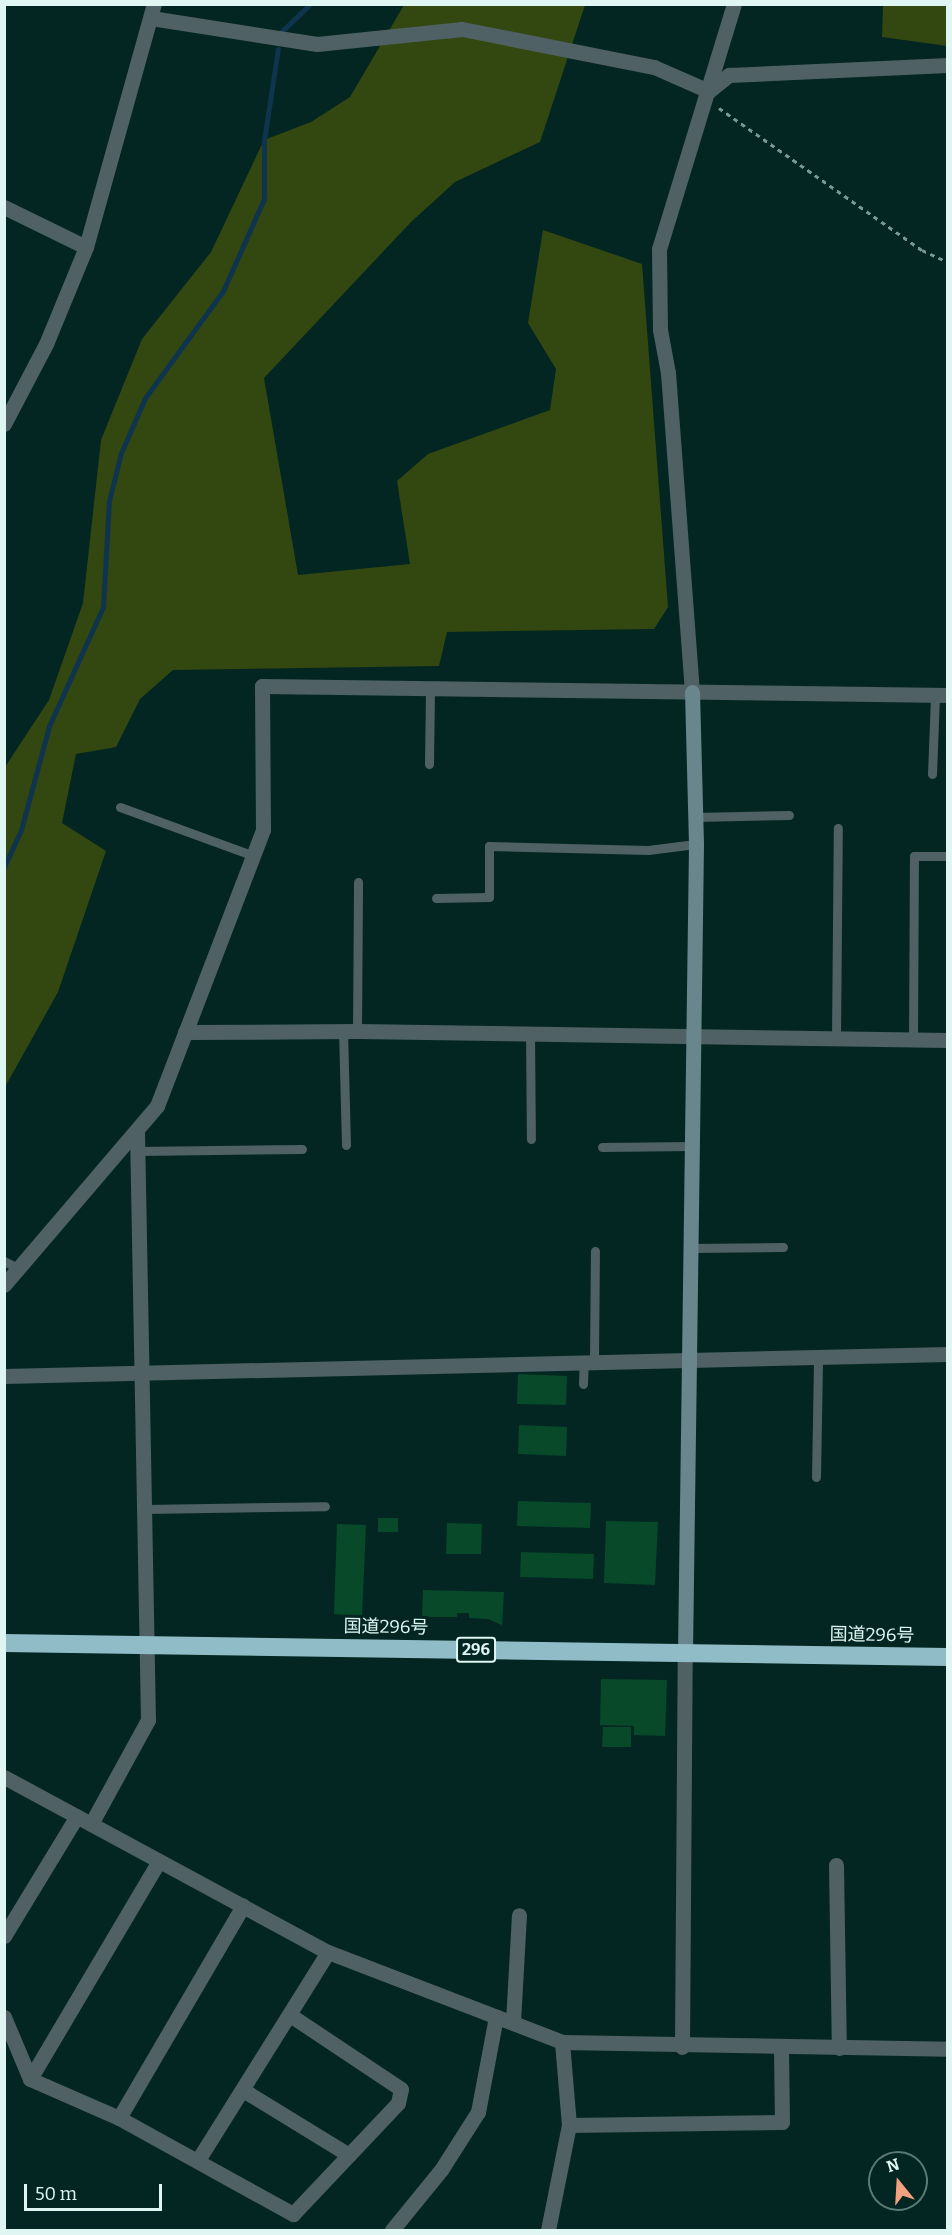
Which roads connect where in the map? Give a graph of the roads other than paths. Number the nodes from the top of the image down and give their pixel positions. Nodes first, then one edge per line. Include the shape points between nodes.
1 (734, 4) edge
2 (153, 11) edge
3 (948, 65) edge
4 (709, 91) junction
5 (4, 207) edge
6 (86, 247) junction
7 (4, 424) edge
8 (430, 688) junction
9 (692, 692) junction
10 (941, 695) edge
11 (429, 764) dead end
12 (932, 774) dead end
13 (120, 807) dead end
14 (789, 815) dead end
15 (695, 817) junction
16 (838, 828) dead end
17 (696, 844) junction
18 (254, 856) junction
19 (948, 856) edge
20 (358, 882) dead end
21 (436, 898) dead end
22 (350, 1030) junction
23 (185, 1032) junction
24 (530, 1033) junction
25 (695, 1035) junction
26 (836, 1038) junction
27 (913, 1040) junction
28 (948, 1040) edge
29 (137, 1133) junction
30 (531, 1139) dead end
31 (346, 1145) dead end
32 (693, 1146) junction
33 (602, 1147) dead end
34 (302, 1149) dead end
35 (137, 1150) junction
36 (783, 1247) dead end
37 (692, 1248) junction
38 (595, 1251) dead end
39 (11, 1264) edge
40 (4, 1285) edge
41 (948, 1354) edge
42 (818, 1357) junction
43 (690, 1358) junction
44 (589, 1360) junction
45 (141, 1373) junction
46 (4, 1376) edge
47 (583, 1384) dead end
48 (816, 1477) dead end
49 (325, 1506) dead end
50 (144, 1509) junction
51 (4, 1643) edge
52 (145, 1645) junction
53 (685, 1653) junction
54 (948, 1657) edge
55 (4, 1777) edge
56 (84, 1820) junction
57 (159, 1861) junction
58 (837, 1865) dead end
59 (243, 1906) junction
60 (519, 1915) dead end
61 (4, 1936) edge
62 (328, 1952) junction
63 (290, 2015) junction
64 (4, 2017) edge
65 (496, 2017) junction
66 (513, 2022) junction
67 (562, 2042) junction
68 (682, 2047) junction
69 (781, 2048) junction
70 (839, 2048) junction
71 (948, 2049) edge
72 (30, 2079) junction
73 (243, 2090) junction
74 (119, 2118) junction
75 (569, 2125) junction
76 (349, 2155) junction
77 (198, 2160) junction
78 (392, 2230) edge
79 (548, 2230) edge

1 - 4 street
2 - 4 street via 317,44 462,29 654,67
2 - 6 street
3 - 4 street via 729,75
4 - 9 street via 659,249 660,330 668,373
5 - 6 street
6 - 7 street via 46,344
8 - 9 street
8 - 11 lane
8 - 18 street via 262,686 263,830
9 - 10 street
9 - 15 street
10 - 12 lane
13 - 18 lane
14 - 15 lane
15 - 17 street
16 - 26 lane
17 - 21 lane via 648,850 489,846 489,897
17 - 25 street
18 - 23 street
19 - 27 lane via 914,856
20 - 22 lane
22 - 23 street
22 - 24 street
22 - 31 lane
23 - 29 street via 157,1106
24 - 25 street
24 - 30 lane
25 - 26 street
25 - 32 street
26 - 27 street
27 - 28 street
29 - 35 street
29 - 39 street
32 - 33 lane
32 - 37 street
34 - 35 lane
35 - 45 street
36 - 37 lane
37 - 43 street
38 - 44 lane
39 - 40 street
41 - 42 street
42 - 43 street
42 - 48 lane
43 - 44 street
43 - 53 street
44 - 45 street
44 - 47 lane
45 - 46 street
45 - 50 street
49 - 50 lane
50 - 52 street
51 - 52 highway, 国道296号 / 296
52 - 53 highway, 国道296号 / 296
52 - 56 street via 148,1720
53 - 54 highway, 国道296号 / 296
53 - 68 street
55 - 56 street
56 - 57 street
56 - 61 street
57 - 59 street
57 - 72 street
58 - 70 street
59 - 62 street
59 - 74 street
60 - 66 street
62 - 63 street
62 - 65 street
63 - 73 street
63 - 76 street via 401,2090 398,2103
64 - 72 street
65 - 66 street
65 - 78 street via 478,2112 441,2170
66 - 67 street
67 - 68 street
67 - 75 street
68 - 69 street
69 - 70 street
69 - 75 street via 782,2122
70 - 71 street
72 - 74 street
73 - 76 street
73 - 77 street
74 - 77 street
75 - 79 street
76 - 77 street via 293,2214

